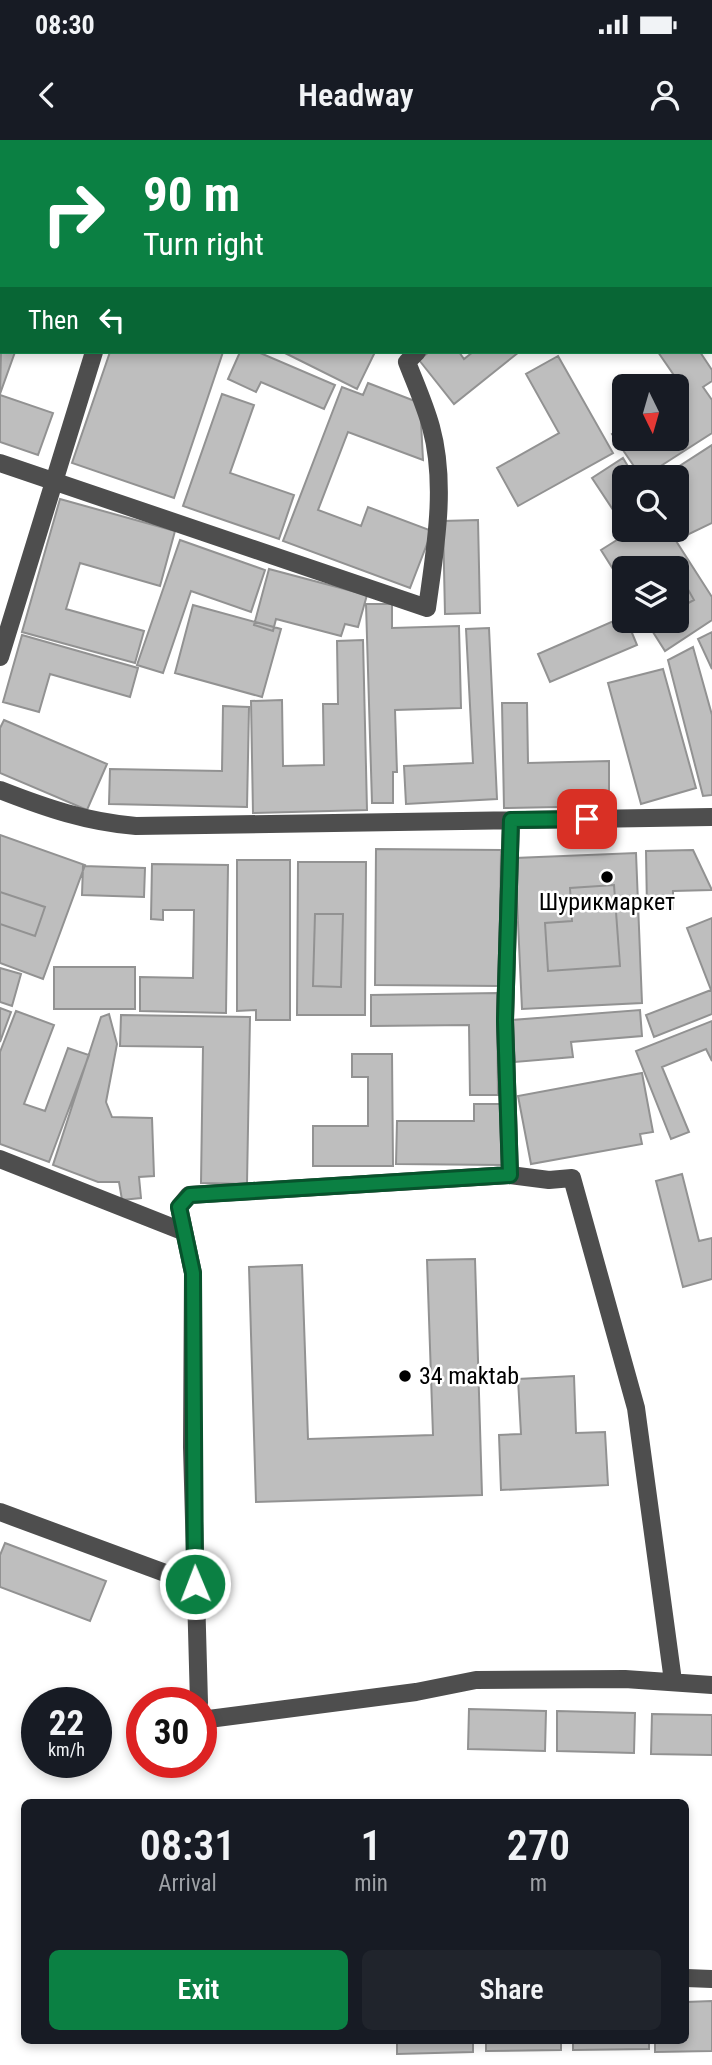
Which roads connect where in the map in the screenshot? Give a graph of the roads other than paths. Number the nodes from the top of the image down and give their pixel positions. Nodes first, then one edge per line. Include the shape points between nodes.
1 (93, 354) edge
2 (415, 354) edge
3 (0, 463) edge
4 (55, 483) junction
5 (0, 657) edge
6 (0, 790) edge
7 (712, 817) edge
8 (511, 820) junction
9 (0, 1159) edge
10 (510, 1175) junction
11 (182, 1231) junction
12 (0, 1512) edge
13 (195, 1584) junction
14 (673, 1681) junction
15 (712, 1685) edge
16 (198, 1687) edge
17 (217, 1718) edge
18 (689, 1978) edge
19 (712, 1979) edge

1 - 4 street
2 - 4 street via 407,362 432,429 439,492 427,608
3 - 4 street
4 - 5 street
6 - 8 street via 61,814 136,826
7 - 8 street
8 - 10 street via 505,1020
9 - 11 street
10 - 11 street via 190,1195 179,1207
10 - 14 street via 572,1178 636,1408
11 - 13 street via 193,1273
12 - 13 street
13 - 16 street
14 - 15 street
14 - 17 street via 476,1680
18 - 19 street

